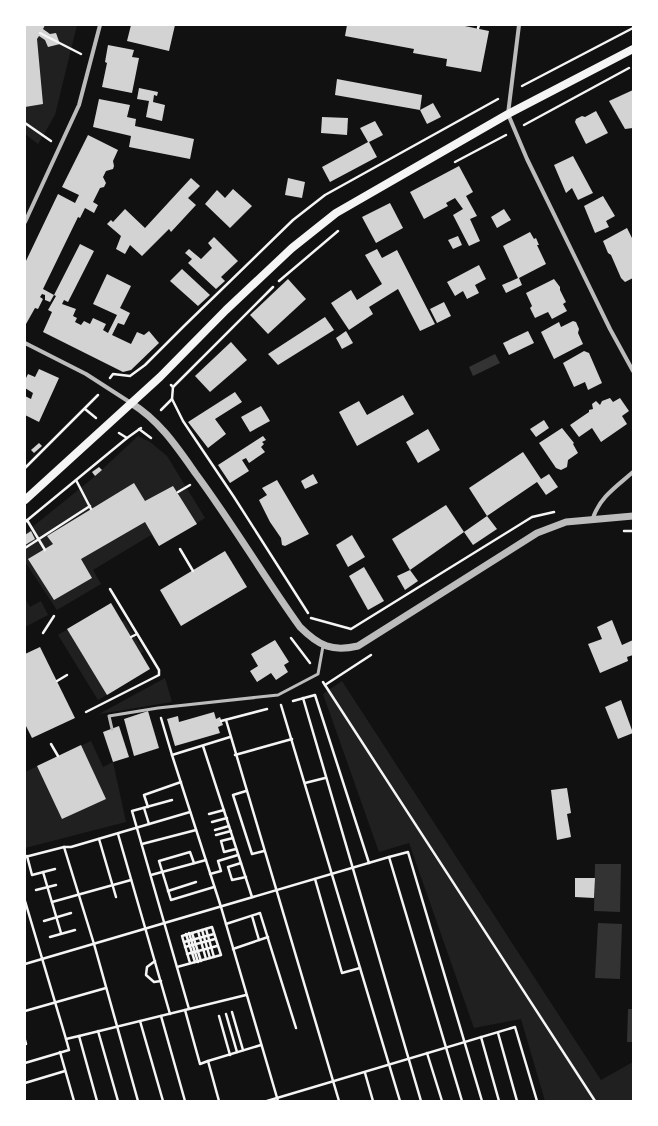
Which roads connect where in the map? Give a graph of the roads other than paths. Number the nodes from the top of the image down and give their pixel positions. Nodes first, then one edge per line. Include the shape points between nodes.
1 (100, 25) edge
2 (519, 25) edge
3 (633, 49) edge
4 (508, 114) junction
5 (25, 222) edge
6 (25, 343) edge
7 (633, 371) edge
8 (131, 403) junction
9 (633, 472) edge
10 (25, 500) edge
11 (633, 516) edge
12 (593, 518) junction
13 (324, 646) junction
14 (112, 729) dead end

1 - 5 street via 80,105
2 - 4 street
3 - 4 main road
4 - 7 street via 530,166
4 - 8 main road via 336,213 292,248
6 - 8 street via 106,386
8 - 10 main road
8 - 13 street via 152,418 168,435 222,510 300,628 311,639
9 - 12 street via 597,506
11 - 12 street
12 - 13 street via 566,522 537,533 358,646 342,649
13 - 14 lane via 318,674 278,695 109,716

